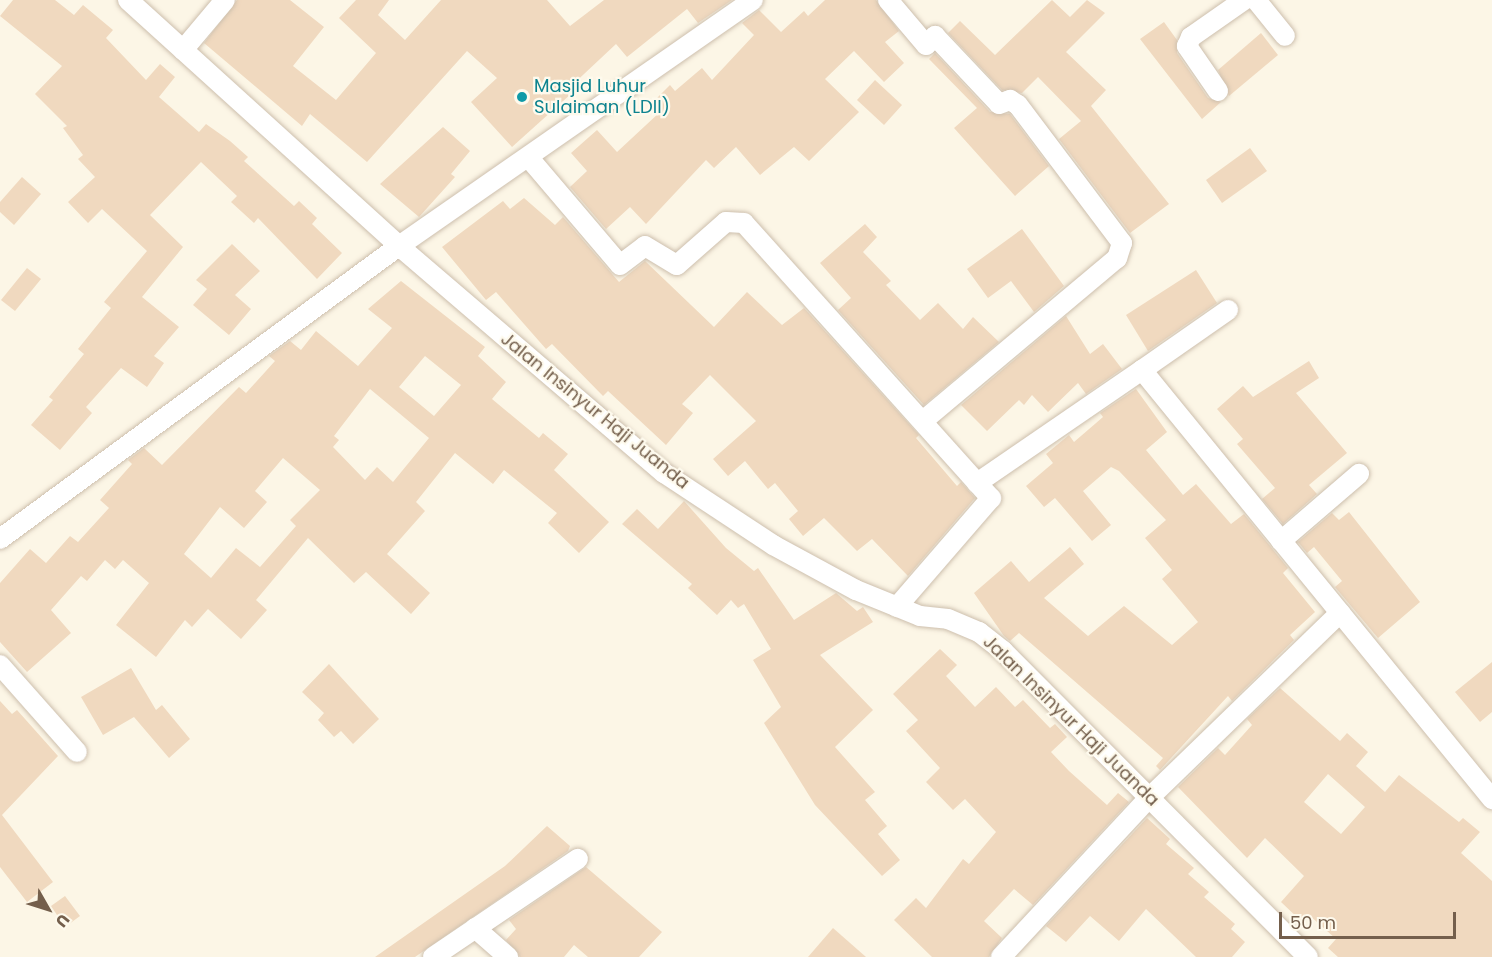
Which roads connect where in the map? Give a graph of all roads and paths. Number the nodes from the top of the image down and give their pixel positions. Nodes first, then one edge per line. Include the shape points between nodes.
1 (128, 0) edge
2 (225, 0) edge
3 (753, 0) edge
4 (888, 0) edge
5 (1244, 0) edge
6 (1256, 0) edge
7 (1285, 36) dead end
8 (183, 50) junction
9 (1218, 91) dead end
10 (530, 158) junction
11 (399, 246) junction
12 (1228, 310) dead end
13 (1142, 370) junction
14 (923, 421) junction
15 (1359, 474) dead end
16 (977, 483) junction
17 (0, 539) edge
18 (1281, 541) junction
19 (897, 607) junction
20 (1340, 613) junction
21 (0, 665) edge
22 (77, 752) dead end
23 (1149, 798) junction
24 (1492, 799) edge
25 (578, 859) dead end
26 (475, 928) junction
27 (433, 957) edge
28 (508, 957) edge
29 (1001, 957) edge
30 (1308, 957) edge

1 - 8 street, Jalan Insinyur Haji Juanda
2 - 8 street
3 - 10 street
4 - 14 street via 926,45 935,36 996,102 1002,106 1013,100 1018,105 1122,243 1117,258
5 - 9 street via 1191,37 1187,46
6 - 7 street
8 - 11 street, Jalan Insinyur Haji Juanda
10 - 11 street
10 - 14 street via 620,265 645,246 677,265 726,222 744,223
11 - 17 street
11 - 19 street, Jalan Insinyur Haji Juanda via 664,472 773,546
12 - 13 street
13 - 16 street
13 - 18 street
14 - 16 street
15 - 18 street
16 - 19 street via 991,498 987,507
18 - 20 street
19 - 23 street, Jalan Insinyur Haji Juanda via 979,632
20 - 23 street
20 - 24 street
21 - 22 street
23 - 29 street
23 - 30 street, Jalan Insinyur Haji Juanda
25 - 26 street
26 - 27 street
26 - 28 street

